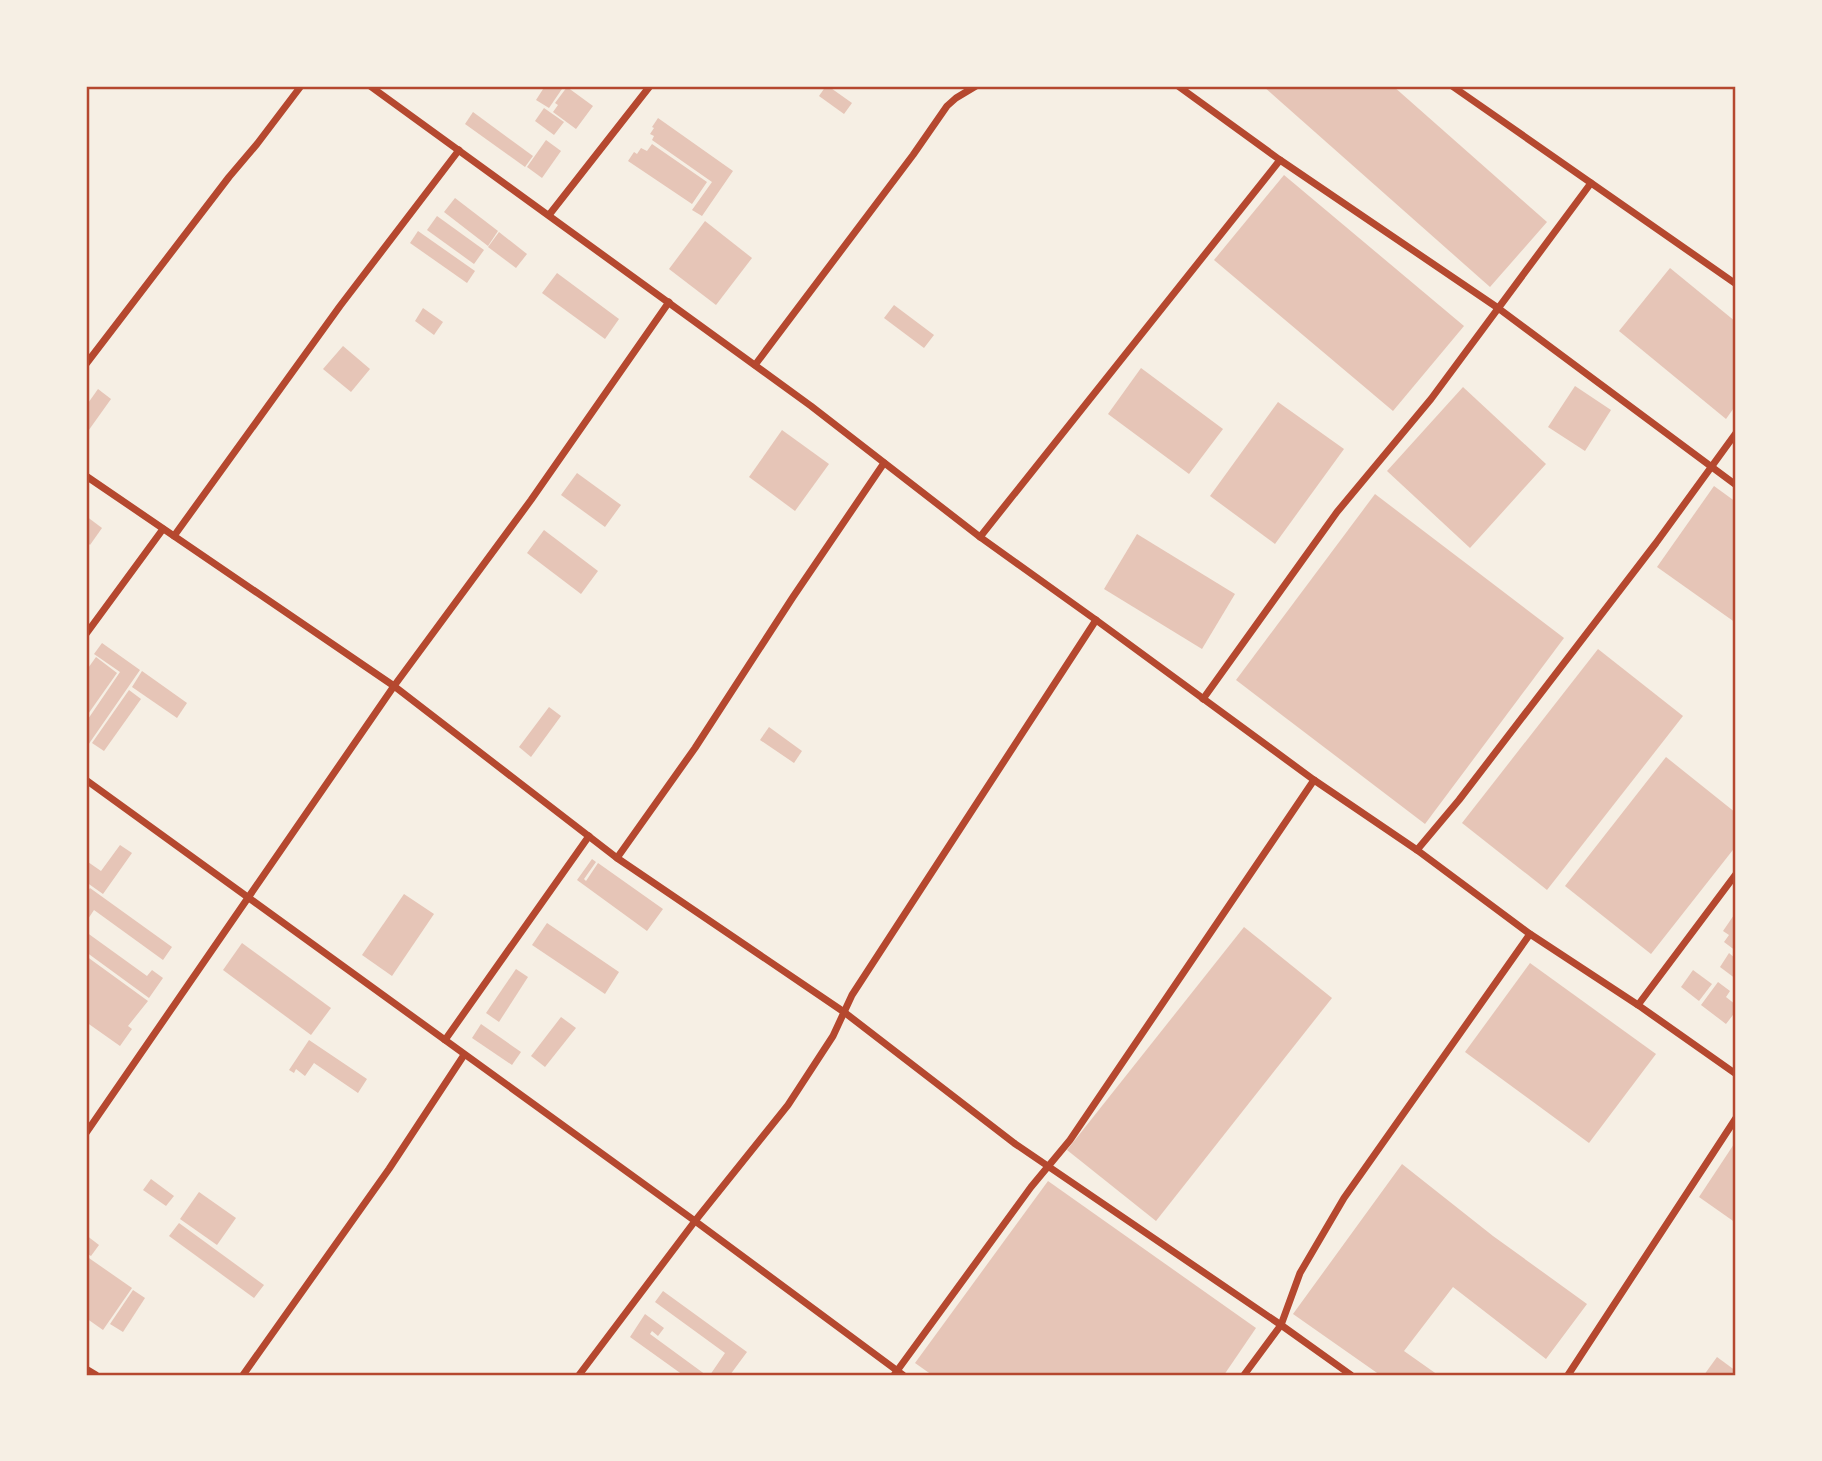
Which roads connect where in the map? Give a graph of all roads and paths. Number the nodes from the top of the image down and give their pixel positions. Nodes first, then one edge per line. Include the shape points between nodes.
1 (301, 86) edge
2 (370, 86) edge
3 (650, 86) edge
4 (976, 86) edge
5 (1178, 86) edge
6 (1452, 86) edge
7 (459, 150) junction
8 (1280, 160) junction
9 (1591, 183) junction
10 (549, 215) junction
11 (1736, 284) edge
12 (669, 302) junction
13 (1498, 308) junction
14 (86, 364) edge
15 (755, 365) junction
16 (1736, 433) edge
17 (884, 463) junction
18 (1713, 467) junction
19 (86, 476) edge
20 (1736, 485) edge
21 (163, 529) junction
22 (173, 536) junction
23 (980, 537) junction
24 (1096, 620) junction
25 (86, 634) edge
26 (394, 686) junction
27 (1203, 699) junction
28 (86, 780) edge
29 (1314, 780) junction
30 (589, 836) junction
31 (1417, 849) junction
32 (617, 858) junction
33 (1736, 874) edge
34 (248, 898) junction
35 (1530, 934) junction
36 (1638, 1005) junction
37 (844, 1012) junction
38 (445, 1040) junction
39 (464, 1055) junction
40 (1736, 1074) edge
41 (1736, 1118) edge
42 (86, 1133) edge
43 (1048, 1166) junction
44 (695, 1221) junction
45 (1280, 1325) junction
46 (86, 1369) edge
47 (898, 1374) edge
48 (96, 1375) edge
49 (243, 1375) edge
50 (579, 1375) edge
51 (1244, 1375) edge
52 (1351, 1375) edge
53 (1568, 1375) edge

1 - 14 street
2 - 7 street
3 - 10 street
4 - 15 street via 947,106
5 - 8 street
6 - 9 street
7 - 10 street
7 - 22 street
8 - 13 street
8 - 23 street
9 - 11 street
9 - 13 street
10 - 12 street
12 - 15 street
12 - 26 street
13 - 18 street
13 - 27 street via 1431,399 1337,512
15 - 17 street
16 - 18 street
17 - 23 street
17 - 32 street
18 - 20 street
18 - 31 street
19 - 21 street
21 - 22 street
21 - 25 street
22 - 26 street
23 - 24 street
24 - 27 street
24 - 37 street
26 - 30 street
26 - 34 street
27 - 29 street
28 - 34 street
29 - 31 street
29 - 43 street
30 - 32 street
30 - 38 street
31 - 35 street
32 - 37 street
33 - 36 street
34 - 38 street
34 - 42 street
35 - 36 street
35 - 45 street via 1344,1198 1300,1273
36 - 40 street
37 - 43 street
37 - 44 street via 788,1105
38 - 39 street
39 - 44 street
39 - 49 street
41 - 53 street
43 - 45 street
43 - 47 street
44 - 47 street
44 - 50 street
45 - 51 street
45 - 52 street
46 - 48 street

